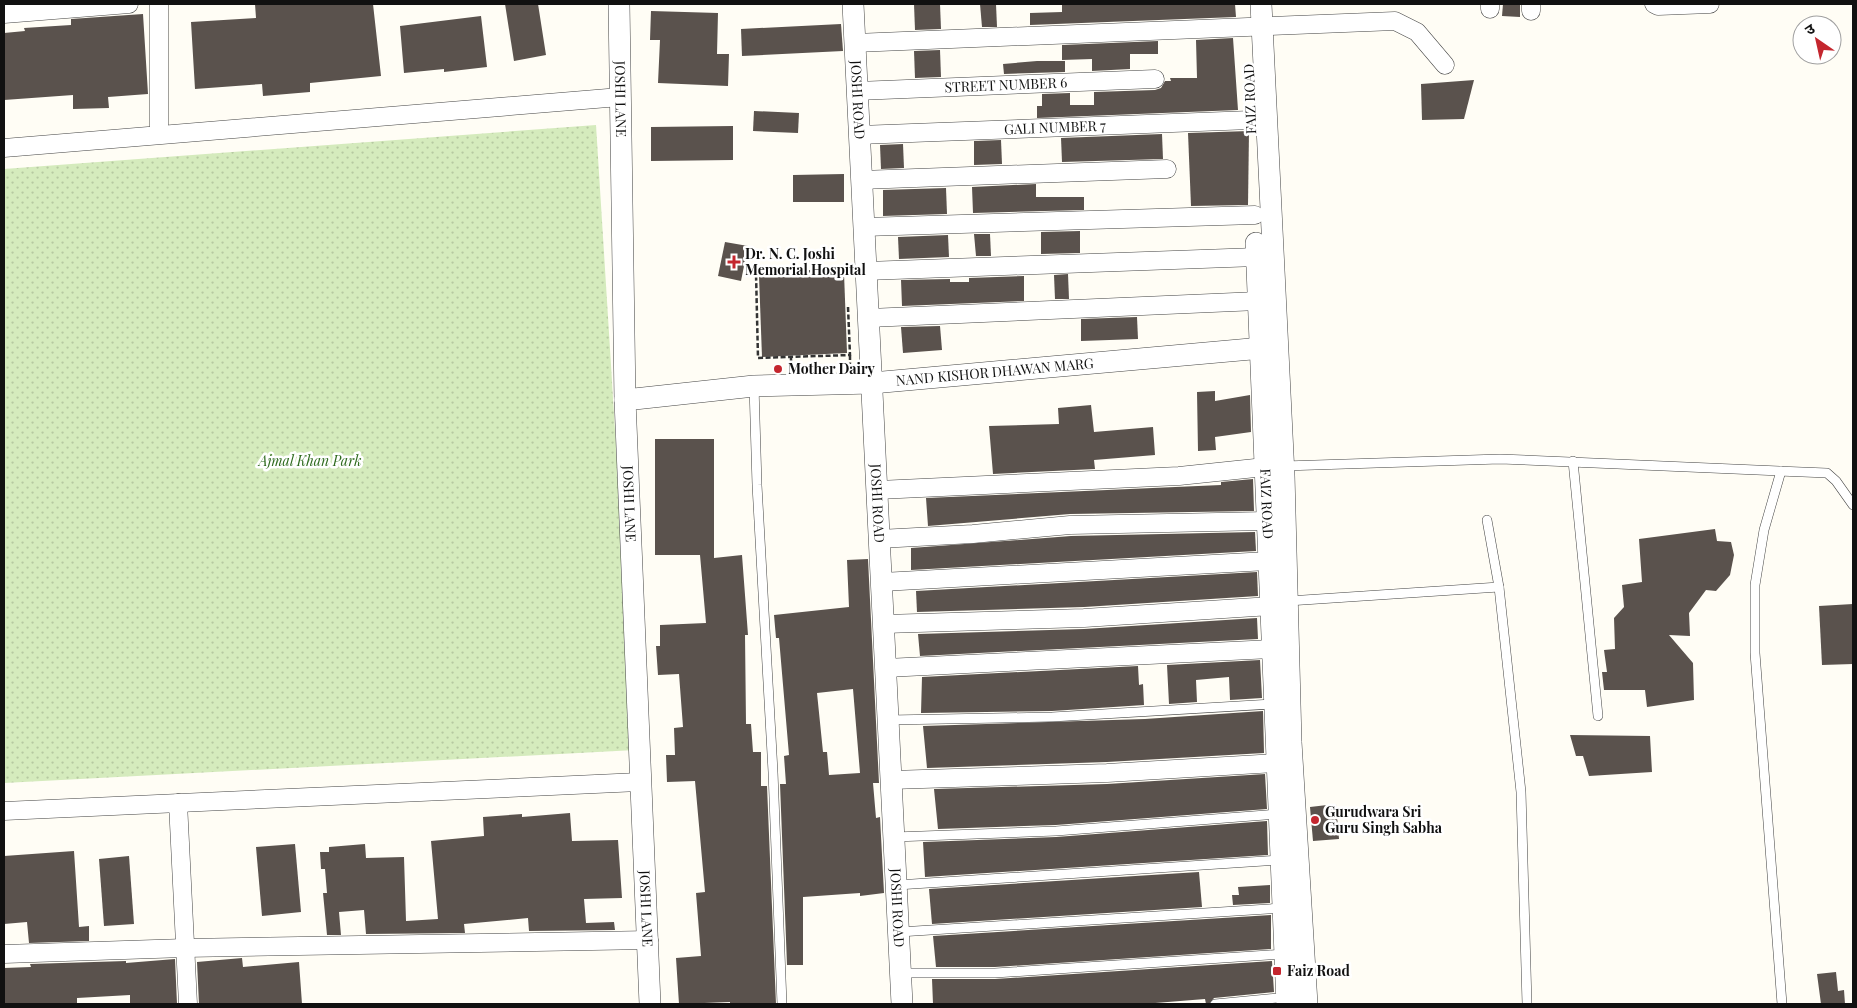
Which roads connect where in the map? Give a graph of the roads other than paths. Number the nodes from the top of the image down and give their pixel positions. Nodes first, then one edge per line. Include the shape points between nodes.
1 (129, 4) edge
2 (159, 4) edge
3 (619, 4) edge
4 (853, 4) edge
5 (1246, 4) edge
6 (1261, 4) edge
7 (1654, 4) edge
8 (1710, 4) edge
9 (4, 14) edge
10 (1255, 27) junction
11 (855, 42) junction
12 (1445, 65) dead end
13 (1155, 79) dead end
14 (857, 91) junction
15 (620, 97) junction
16 (1251, 120) junction
17 (159, 134) junction
18 (860, 135) junction
19 (4, 148) edge
20 (1168, 169) dead end
21 (861, 180) junction
22 (1255, 215) junction
23 (864, 227) junction
24 (1257, 257) junction
25 (857, 275) junction
26 (1258, 301) junction
27 (868, 318) junction
28 (1268, 348) junction
29 (872, 383) junction
30 (754, 386) junction
31 (625, 400) junction
32 (1573, 461) junction
33 (1274, 466) junction
34 (1780, 471) junction
35 (878, 490) junction
36 (1853, 505) edge
37 (1487, 520) dead end
38 (1266, 521) junction
39 (879, 539) junction
40 (1268, 561) junction
41 (882, 582) junction
42 (1499, 587) junction
43 (1276, 603) junction
44 (884, 624) junction
45 (1272, 649) junction
46 (886, 668) junction
47 (1274, 704) junction
48 (1598, 716) dead end
49 (888, 720) junction
50 (1276, 763) junction
51 (891, 780) junction
52 (639, 782) junction
53 (178, 803) junction
54 (4, 811) edge
55 (1279, 814) junction
56 (894, 837) junction
57 (1281, 860) junction
58 (896, 885) junction
59 (1283, 908) junction
60 (899, 932) junction
61 (649, 940) junction
62 (185, 948) junction
63 (4, 954) edge
64 (1284, 954) junction
65 (901, 973) junction
66 (1287, 1000) edge
67 (188, 1004) edge
68 (650, 1004) edge
69 (782, 1004) edge
70 (902, 1004) edge
71 (1215, 1004) edge
72 (1307, 1004) edge
73 (1527, 1004) edge
74 (1782, 1004) edge

1 - 9 street
2 - 17 street
3 - 15 street, JOSHI LANE
4 - 11 street, JOSHI ROAD
5 - 10 street, FAIZ ROAD
6 - 10 street
7 - 8 street
10 - 11 street
10 - 12 street via 1395,21 1417,32
10 - 16 street, FAIZ ROAD
10 - 28 street
11 - 14 street, JOSHI ROAD
13 - 14 street, STREET NUMBER 6
14 - 18 street, JOSHI ROAD
15 - 17 street
15 - 31 street, JOSHI LANE
16 - 18 street, GALI NUMBER 7
16 - 22 street, FAIZ ROAD
17 - 19 street
18 - 21 street, JOSHI ROAD
20 - 21 street
21 - 23 street, JOSHI ROAD
22 - 23 street
22 - 24 street, FAIZ ROAD
23 - 25 street, JOSHI ROAD
24 - 25 street
24 - 26 street, FAIZ ROAD
25 - 27 street, JOSHI ROAD
26 - 27 street
26 - 28 street, FAIZ ROAD
27 - 29 street, JOSHI ROAD
28 - 29 street, NAND KISHOR DHAWAN MARG
28 - 33 street
29 - 30 street, NAND KISHOR DHAWAN MARG
29 - 35 street, JOSHI ROAD
30 - 31 street, NAND KISHOR DHAWAN MARG
30 - 69 lane
31 - 52 street, JOSHI LANE
32 - 33 lane via 1500,458
32 - 34 lane
32 - 48 lane
33 - 35 street via 1179,476
33 - 38 street, FAIZ ROAD
33 - 43 street
34 - 36 lane via 1827,473
34 - 74 lane via 1764,530 1755,595 1756,653
35 - 39 street, JOSHI ROAD
37 - 42 lane
38 - 39 street via 1070,525
38 - 40 street, FAIZ ROAD
39 - 41 street, JOSHI ROAD
40 - 41 street
40 - 43 street, FAIZ ROAD
41 - 44 street, JOSHI ROAD
42 - 43 lane
42 - 73 lane via 1521,792
43 - 44 street via 1084,618
43 - 45 street, FAIZ ROAD
43 - 72 street via 1291,742
44 - 46 street, JOSHI ROAD
45 - 46 street
45 - 47 street, FAIZ ROAD
46 - 49 street, JOSHI ROAD
47 - 49 lane via 1052,717
47 - 50 street, FAIZ ROAD
49 - 51 street, JOSHI ROAD
50 - 51 street
50 - 55 street, FAIZ ROAD
51 - 56 street, JOSHI ROAD
52 - 53 street
52 - 61 street, JOSHI LANE
53 - 54 street
53 - 62 street
55 - 56 lane via 1056,831
55 - 57 street, FAIZ ROAD
56 - 58 street, JOSHI ROAD
57 - 58 lane
57 - 59 street, FAIZ ROAD
58 - 60 street, JOSHI ROAD
59 - 60 lane
59 - 64 street, FAIZ ROAD
60 - 65 street, JOSHI ROAD
61 - 62 street
61 - 68 street, JOSHI LANE
62 - 63 street
62 - 67 street
64 - 65 lane via 995,973
64 - 66 street, FAIZ ROAD
65 - 70 street, JOSHI ROAD
66 - 71 lane

